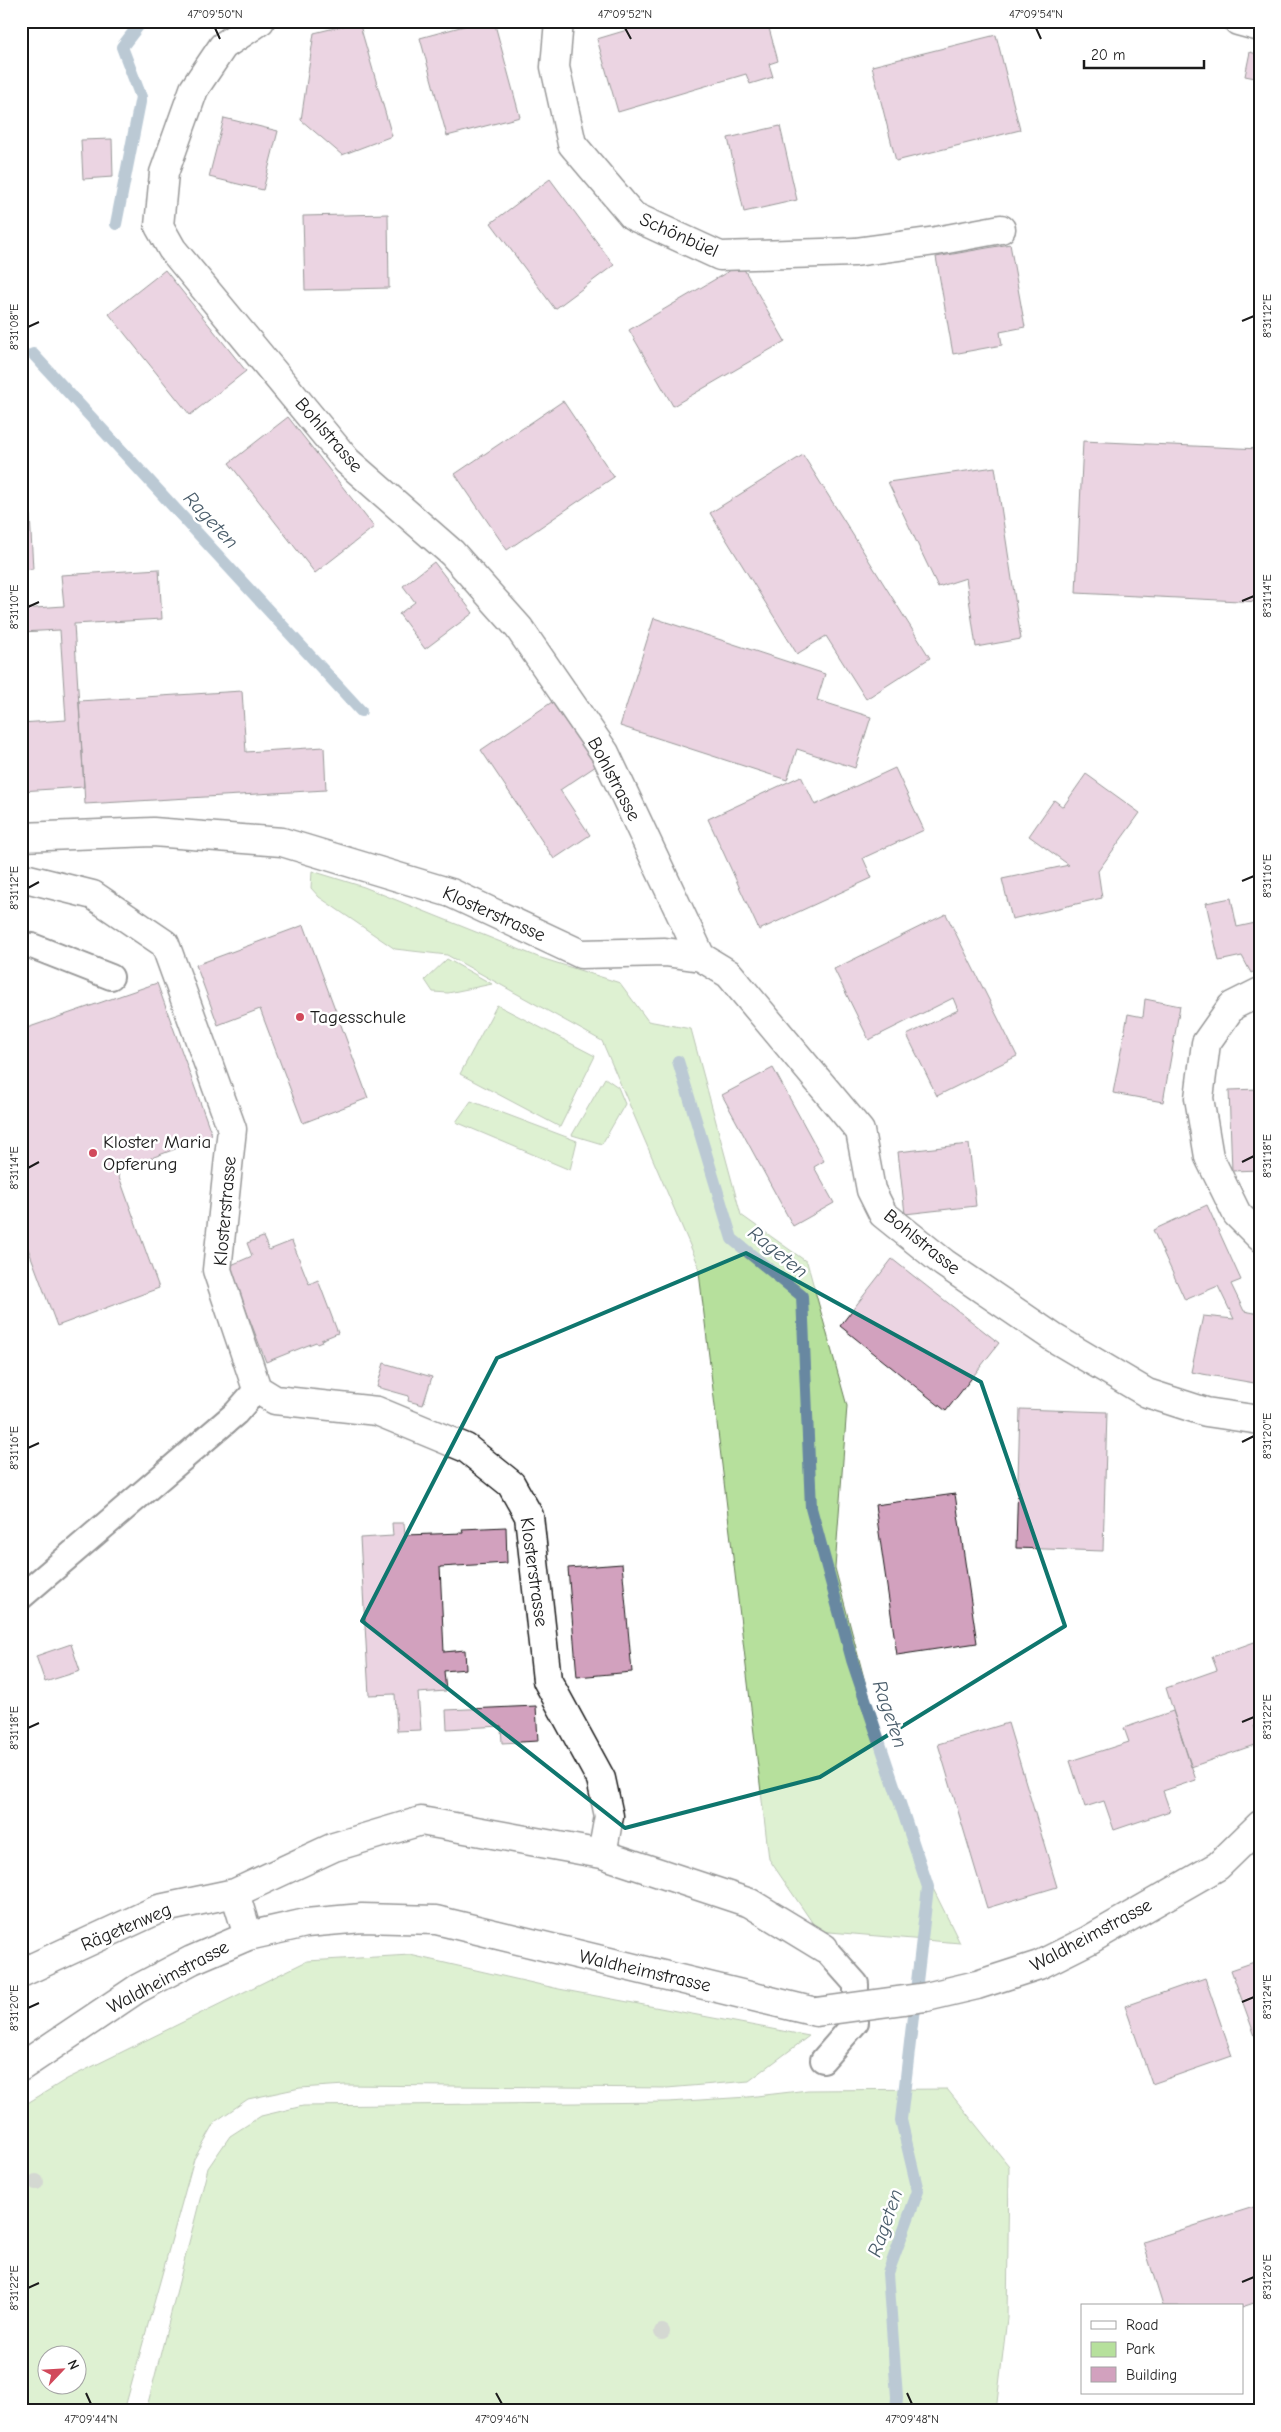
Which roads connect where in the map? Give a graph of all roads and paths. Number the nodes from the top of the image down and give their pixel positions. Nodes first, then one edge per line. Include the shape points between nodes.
1 (260, 21) edge
2 (559, 21) edge
3 (1238, 21) edge
4 (1260, 27) edge
5 (1001, 229) dead end
6 (21, 837) edge
7 (21, 877) edge
8 (21, 945) edge
9 (701, 957) junction
10 (111, 977) dead end
11 (1260, 992) edge
12 (1260, 1237) edge
13 (257, 1389) junction
14 (1260, 1420) edge
15 (21, 1597) edge
16 (1260, 1825) edge
17 (602, 1854) junction
18 (235, 1893) junction
19 (248, 1936) junction
20 (830, 1955) joint
21 (21, 1973) edge
22 (823, 2060) dead end
23 (21, 2067) edge

1 - 9 street, Bohlstrasse via 223,46 194,89 164,174 159,226 172,249 347,461 452,553 519,628 605,753
2 - 5 street, Schönbüel via 555,67 572,144 633,216 720,256 855,252
3 - 4 street
6 - 9 street, Klosterstrasse via 153,832 282,842 451,893 581,954 665,952
7 - 13 street, Klosterstrasse via 94,895 165,944 232,1129 218,1270
8 - 10 lane via 32,946
9 - 14 street, Bohlstrasse via 729,974 860,1131 871,1190 883,1214 944,1262 1054,1338 1147,1393 1206,1412
11 - 12 street via 1232,1006 1206,1043 1199,1098 1209,1157 1237,1214
13 - 15 lane via 236,1413
13 - 17 street, Klosterstrasse via 275,1400 377,1411 466,1448 511,1484 530,1516 547,1680 600,1779 609,1816
16 - 19 street, Waldheimstrasse, bridge via 1218,1866 1039,1965 926,1997 816,2012 436,1920 362,1918 306,1922
17 - 18 street via 421,1821 334,1847
17 - 20 street via 750,1903
18 - 19 street
18 - 21 street, Rägetenweg via 159,1909
19 - 23 street, Waldheimstrasse via 137,1989
20 - 22 lane via 856,1984 856,2022

